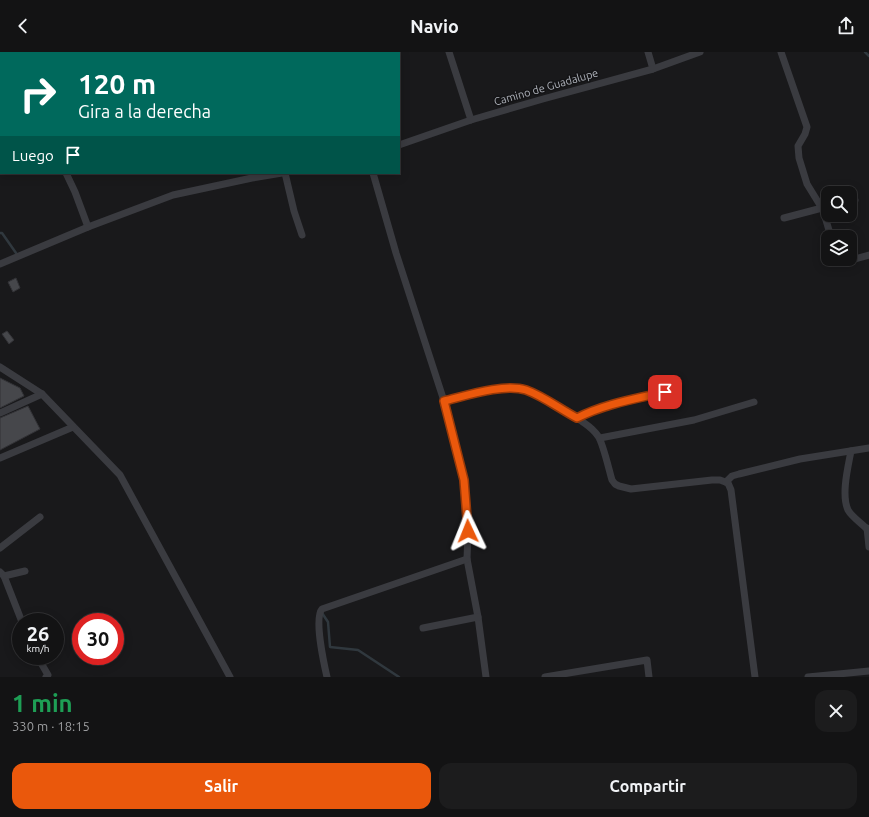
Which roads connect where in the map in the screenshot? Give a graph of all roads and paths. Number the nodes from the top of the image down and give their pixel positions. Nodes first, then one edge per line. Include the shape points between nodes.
1 (449, 52) edge
2 (648, 52) edge
3 (700, 52) edge
4 (781, 52) edge
5 (653, 69) junction
6 (471, 120) junction
7 (400, 145) edge
8 (66, 174) edge
9 (278, 174) edge
10 (284, 174) edge
11 (373, 174) edge
12 (821, 205) edge
13 (821, 210) edge
14 (784, 218) dead end
15 (88, 227) junction
16 (302, 235) dead end
17 (869, 255) edge
18 (857, 258) edge
19 (0, 264) edge
20 (0, 368) edge
21 (665, 392) dead end
22 (42, 394) junction
23 (444, 401) junction
24 (754, 402) dead end
25 (0, 413) edge
26 (577, 418) junction
27 (72, 427) junction
28 (600, 438) junction
29 (869, 448) edge
30 (851, 452) junction
31 (0, 458) edge
32 (726, 482) junction
33 (40, 517) dead end
34 (868, 529) edge
35 (869, 547) edge
36 (0, 548) edge
37 (467, 560) junction
38 (25, 571) dead end
39 (2, 574) edge
40 (18, 613) edge
41 (478, 617) junction
42 (423, 628) dead end
43 (42, 665) edge
44 (869, 671) edge
45 (586, 673) edge
46 (46, 677) edge
47 (230, 677) edge
48 (328, 677) edge
49 (486, 677) edge
50 (545, 677) edge
51 (649, 677) edge
52 (755, 677) edge
53 (808, 677) edge

1 - 6 street
2 - 5 street
3 - 5 street, Camino de Guadalupe
4 - 12 street via 807,127 798,146 802,171 807,184
5 - 6 street, Camino de Guadalupe
6 - 7 street, Camino de Guadalupe
8 - 15 street
9 - 15 street via 174,196
10 - 16 street
11 - 23 street
13 - 14 street
15 - 19 street
17 - 18 street
20 - 22 street
21 - 26 street via 606,406
22 - 25 street
22 - 27 street
23 - 26 street via 500,389 524,390
23 - 37 street via 464,480 468,531
24 - 28 street via 694,420
26 - 28 street
27 - 31 street
27 - 47 street via 120,475
28 - 32 street via 612,480 619,486 631,489 704,480
29 - 30 street
30 - 32 street via 800,459 732,476
30 - 34 street via 846,480 846,504 849,511
32 - 52 street via 731,490
33 - 36 street
34 - 35 street
37 - 41 street
37 - 48 street via 326,606 319,612
38 - 39 street
39 - 40 street
41 - 42 street
41 - 49 street
43 - 46 street via 48,676
44 - 53 street
45 - 50 street
45 - 51 street via 647,660

